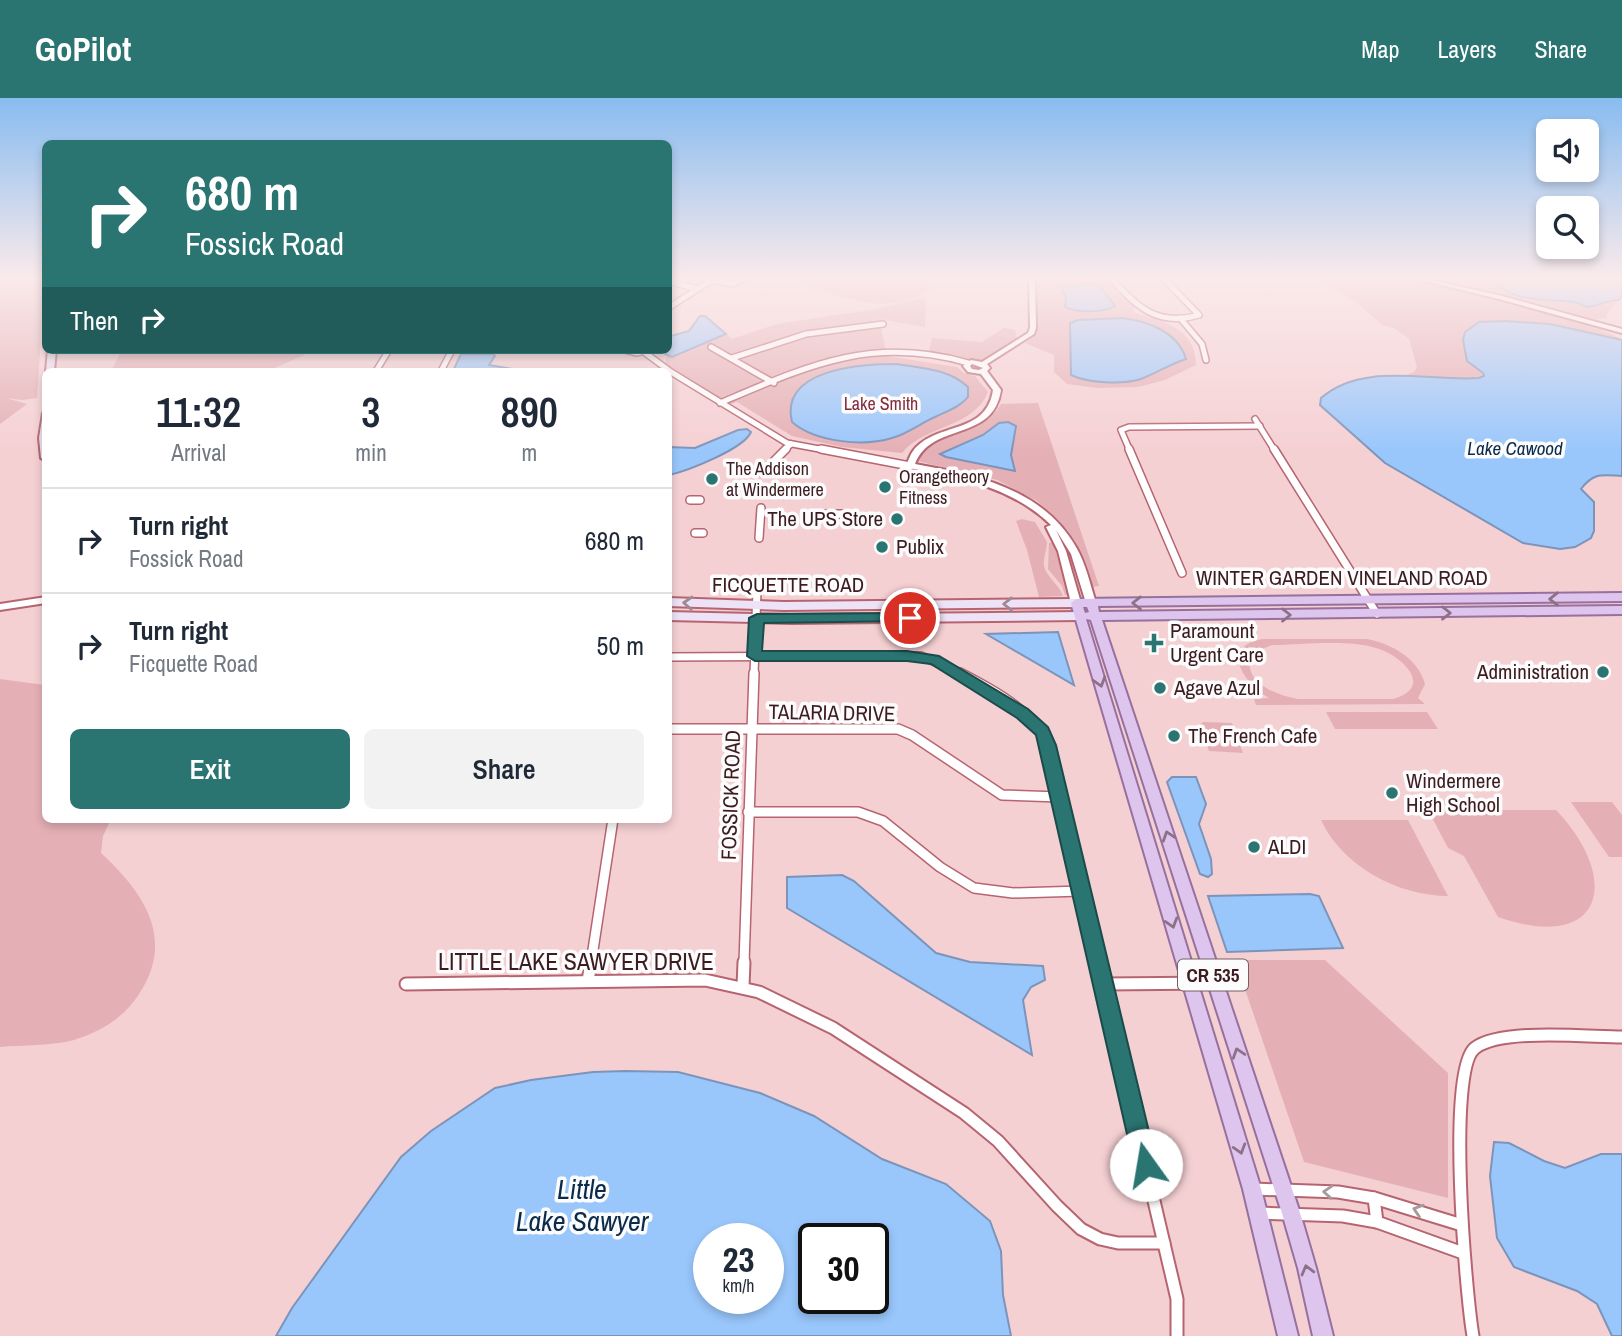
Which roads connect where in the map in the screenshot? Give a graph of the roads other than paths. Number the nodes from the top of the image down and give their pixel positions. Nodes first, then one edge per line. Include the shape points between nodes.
1 (799, 336) edge
2 (1028, 336) edge
3 (1195, 336) edge
4 (714, 346) dead end
5 (649, 354) edge
6 (732, 358) junction
7 (1206, 360) dead end
8 (968, 363) joint
9 (983, 367) junction
10 (665, 368) edge
11 (672, 374) edge
12 (774, 383) junction
13 (720, 403) junction
14 (1255, 419) dead end
15 (1260, 426) junction
16 (791, 444) junction
17 (910, 466) junction
18 (762, 473) dead end
19 (690, 500) dead end
20 (700, 500) dead end
21 (1032, 507) junction
22 (761, 508) dead end
23 (822, 514) dead end
24 (844, 514) dead end
25 (759, 538) dead end
26 (1182, 573) dead end
27 (757, 590) dead end
28 (1622, 597) edge
29 (42, 601) edge
30 (1369, 601) junction
31 (672, 602) edge
32 (756, 605) junction
33 (0, 607) edge
34 (1086, 610) junction
35 (1622, 610) edge
36 (1377, 614) junction
37 (672, 616) edge
38 (757, 618) junction
39 (755, 656) junction
40 (672, 657) edge
41 (672, 729) edge
42 (751, 729) junction
43 (1060, 797) junction
44 (748, 812) junction
45 (612, 823) edge
46 (1082, 891) junction
47 (588, 981) junction
48 (1189, 982) junction
49 (1216, 983) junction
50 (406, 984) dead end
51 (1104, 984) junction
52 (743, 986) junction
53 (1622, 1037) edge
54 (1252, 1189) junction
55 (1283, 1189) junction
56 (1374, 1198) junction
57 (1258, 1213) junction
58 (1291, 1213) junction
59 (1377, 1222) junction
60 (1462, 1225) junction
61 (1164, 1243) junction
62 (1463, 1253) junction
63 (1177, 1336) edge
64 (1288, 1336) edge
65 (1323, 1336) edge
66 (1473, 1336) edge

1 - 6 street
2 - 9 street
3 - 7 street
4 - 6 street
5 - 10 street
6 - 12 street
8 - 9 street via 967,369
8 - 12 street via 919,352 861,353 825,360
9 - 17 street via 997,390 993,408 984,417 921,447
11 - 13 street
12 - 13 street
13 - 16 street
14 - 15 street
15 - 26 street via 1121,430
15 - 30 street
16 - 17 street
16 - 18 street
17 - 21 street via 966,476
19 - 20 street
21 - 34 street via 1052,529
21 - 34 street via 1055,524 1072,548
22 - 25 street
23 - 24 street
27 - 32 street, FOSSICK ROAD
28 -> 30 main road, WINTER GARDEN VINELAND ROAD
29 - 33 street
30 -> 34 main road, WINTER GARDEN VINELAND ROAD
30 - 36 street
32 -> 31 main road, FICQUETTE ROAD
34 -> 32 main road, FICQUETTE ROAD
32 - 38 street, FOSSICK ROAD
34 -> 36 main road, WINTER GARDEN VINELAND ROAD
34 - 38 main road, FICQUETTE ROAD
34 -> 48 main road, CR 535
49 -> 34 main road, CR 535
36 -> 35 main road, WINTER GARDEN VINELAND ROAD
37 - 38 main road, FICQUETTE ROAD
38 - 39 street, FOSSICK ROAD
39 - 40 street
39 - 42 street, FOSSICK ROAD
39 - 43 street via 921,656 947,665 1023,714 1042,732
41 - 42 street, TALARIA DRIVE
42 - 43 street, TALARIA DRIVE via 898,729 1002,795
42 - 44 street, FOSSICK ROAD
43 - 46 street
44 - 46 street via 870,814 974,888
44 - 52 street, FOSSICK ROAD
45 - 47 street
46 - 51 street
47 - 50 street, LITTLE LAKE SAWYER DRIVE
47 - 52 street, LITTLE LAKE SAWYER DRIVE via 705,980
48 - 49 street
48 - 51 street
48 -> 54 main road, CR 535
55 -> 49 main road, CR 535
51 - 61 street
52 - 61 street, LITTLE LAKE SAWYER DRIVE via 812,1015 973,1119 1088,1235 1122,1244
53 - 60 street via 1511,1036 1473,1049 1461,1090
54 - 55 street
54 - 57 main road, CR 535
56 -> 55 street
55 - 58 main road, CR 535
56 - 59 street
60 -> 56 street
57 - 58 street
57 - 64 main road, CR 535
58 - 59 street
65 -> 58 main road, CR 535
59 - 62 street
60 - 62 street
61 - 63 street via 1177,1299
62 - 66 street

